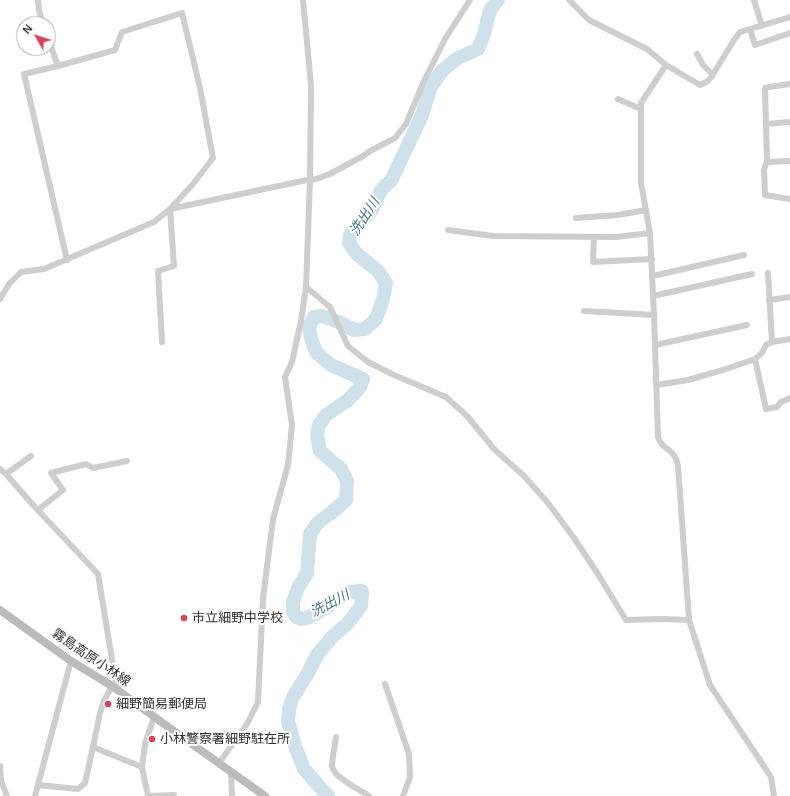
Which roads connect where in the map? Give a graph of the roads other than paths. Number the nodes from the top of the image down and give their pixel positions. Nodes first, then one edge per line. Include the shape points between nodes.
1 (38, 0) edge
2 (302, 0) edge
3 (470, 0) edge
4 (569, 0) edge
5 (754, 0) edge
6 (41, 16) edge
7 (790, 17) edge
8 (762, 26) junction
9 (750, 29) junction
10 (790, 33) edge
11 (697, 54) dead end
12 (54, 56) edge
13 (666, 64) junction
14 (58, 66) junction
15 (713, 75) junction
16 (790, 84) edge
17 (618, 99) dead end
18 (641, 109) junction
19 (790, 122) edge
20 (766, 124) junction
21 (790, 161) edge
22 (767, 162) junction
23 (310, 180) junction
24 (790, 199) edge
25 (170, 209) junction
26 (646, 210) junction
27 (576, 218) dead end
28 (448, 230) dead end
29 (650, 233) junction
30 (594, 237) junction
31 (744, 255) dead end
32 (652, 259) junction
33 (67, 260) junction
34 (768, 273) dead end
35 (752, 274) dead end
36 (652, 276) junction
37 (306, 287) junction
38 (653, 296) junction
39 (790, 297) edge
40 (0, 299) edge
41 (769, 300) junction
42 (584, 311) dead end
43 (654, 316) junction
44 (747, 324) dead end
45 (790, 339) edge
46 (162, 342) dead end
47 (772, 342) junction
48 (655, 345) junction
49 (754, 359) junction
50 (657, 385) junction
51 (790, 398) edge
52 (31, 456) dead end
53 (127, 461) dead end
54 (0, 469) edge
55 (6, 474) junction
56 (38, 510) junction
57 (0, 610) edge
58 (689, 620) junction
59 (71, 661) junction
60 (385, 684) dead end
61 (115, 688) junction
62 (154, 717) junction
63 (336, 737) dead end
64 (93, 747) junction
65 (219, 763) junction
66 (0, 766) edge
67 (142, 767) junction
68 (231, 771) junction
69 (38, 784) junction
70 (174, 795) dead end
71 (7, 796) edge
72 (35, 796) edge
73 (148, 796) edge
74 (151, 796) edge
75 (232, 796) edge
76 (266, 796) edge
77 (369, 796) edge
78 (403, 796) edge
79 (774, 796) edge

1 - 6 street
2 - 23 street via 311,85
3 - 23 street via 445,39 406,124 395,138 330,174
4 - 13 street via 589,20 647,49
5 - 8 street
7 - 8 street
8 - 9 street
9 - 10 street via 755,45
9 - 15 street via 740,32
11 - 15 street
12 - 14 street
13 - 15 street via 700,85
13 - 18 street via 641,103
14 - 25 street via 115,50 122,32 182,13 213,158
14 - 33 street via 24,74
16 - 20 street via 765,88
17 - 18 street
18 - 26 street via 641,183
19 - 20 street
20 - 22 street
21 - 22 street
22 - 24 street via 764,169 765,195
23 - 25 street
23 - 37 street
25 - 33 street via 154,222
25 - 46 street via 174,266 158,271
26 - 27 street
26 - 29 street
28 - 30 street via 493,236
29 - 30 street
29 - 32 street
30 - 32 street via 593,262
31 - 36 street
32 - 36 street
33 - 40 street via 44,270 21,272 9,284
34 - 41 street
35 - 38 street
36 - 38 street
37 - 58 street via 330,307 348,346 368,362 446,397 468,417 494,449 524,476 548,503 574,538 626,620
37 - 65 street via 294,355 286,377 292,425 288,465 274,519 264,591 258,702 247,724
38 - 43 street
39 - 41 street
41 - 47 street
42 - 43 street
43 - 48 street
44 - 48 street
45 - 47 street
47 - 49 street
48 - 50 street
49 - 50 street via 688,380
49 - 51 street via 766,408 777,407
50 - 58 street via 658,437 660,443 672,452 678,466
52 - 55 street
53 - 56 street via 93,468 86,464 51,474 63,490
54 - 55 street
55 - 56 street
56 - 61 street via 98,574
57 - 59 main road, 霧島高原小林線
58 - 79 street via 710,685 771,777
59 - 61 main road, 霧島高原小林線
59 - 69 street
60 - 78 street via 408,754 410,777
61 - 62 main road, 霧島高原小林線
61 - 64 street via 104,701
62 - 65 main road, 霧島高原小林線
62 - 67 street via 145,744
63 - 77 street via 332,767 345,782
64 - 67 street
64 - 69 street via 85,783 78,789
65 - 68 main road, 霧島高原小林線
66 - 71 street via 1,781
67 - 73 street
68 - 75 street
68 - 76 main road, 霧島高原小林線
69 - 72 street
70 - 74 street

